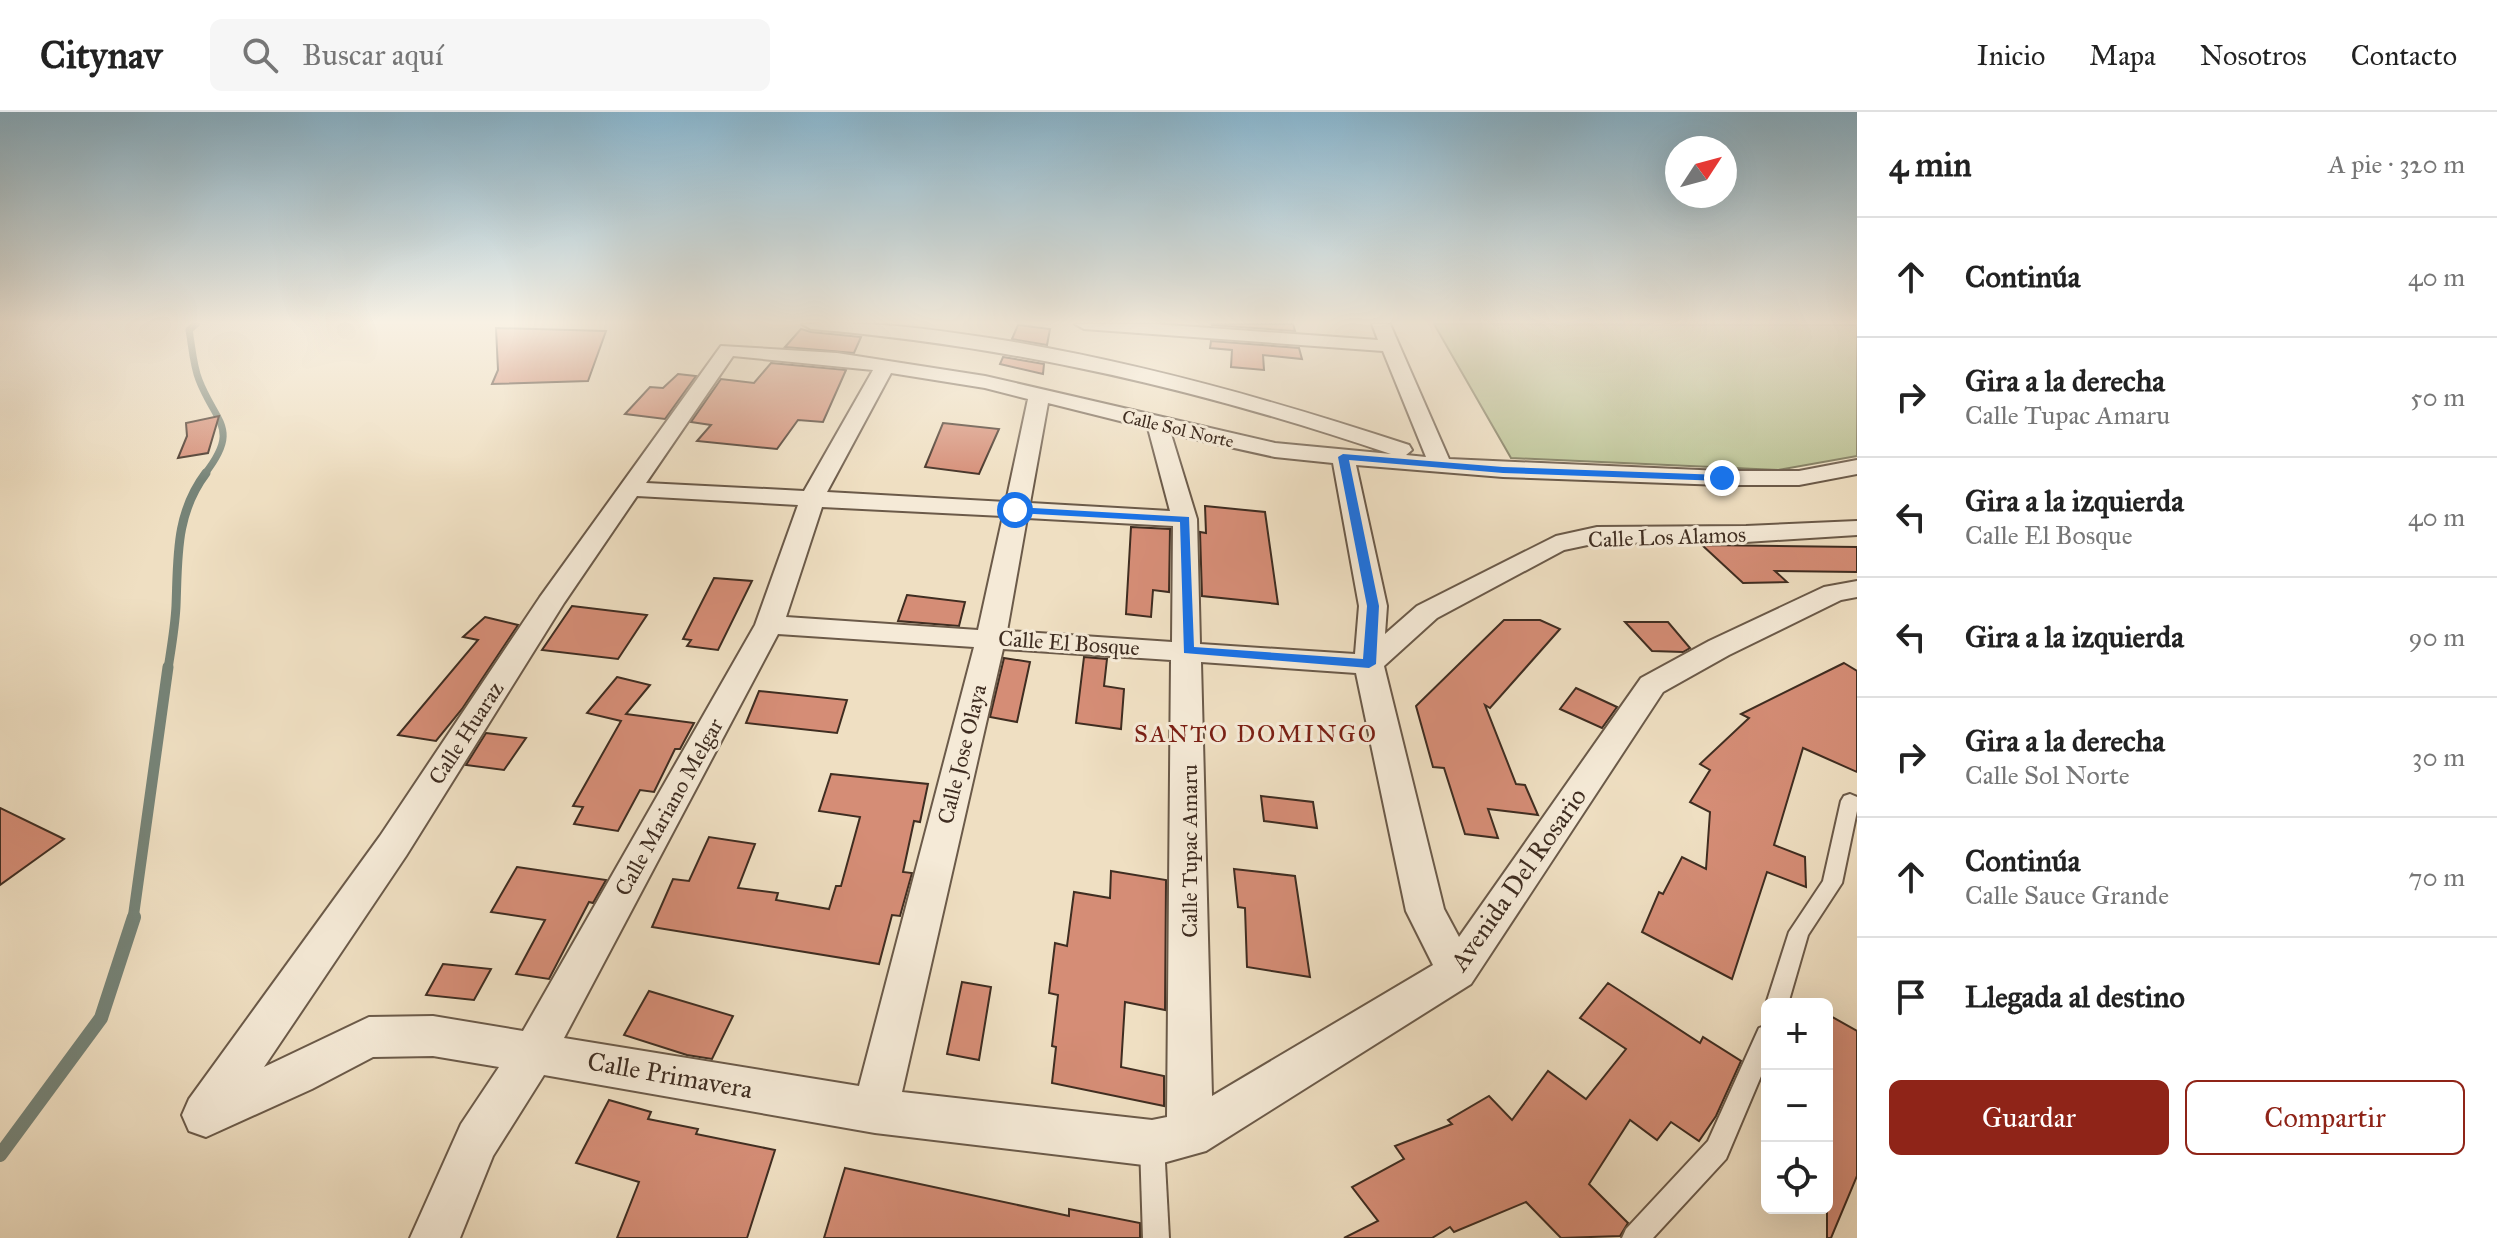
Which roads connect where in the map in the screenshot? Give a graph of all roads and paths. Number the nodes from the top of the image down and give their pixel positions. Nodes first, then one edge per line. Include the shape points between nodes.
1 (709, 377) edge
2 (880, 377) edge
3 (949, 377) edge
4 (1142, 377) edge
5 (1402, 377) edge
6 (1039, 394) junction
7 (1158, 426) junction
8 (1343, 457) junction
9 (1440, 464) junction
10 (1857, 467) edge
11 (630, 489) junction
12 (812, 499) junction
13 (1015, 510) junction
14 (1185, 519) junction
15 (1857, 528) edge
16 (1857, 589) edge
17 (769, 625) junction
18 (991, 638) junction
19 (1188, 650) junction
20 (1369, 664) junction
21 (1850, 801) dead end
22 (1457, 972) junction
23 (1779, 998) edge
24 (1761, 1049) edge
25 (534, 1052) junction
26 (875, 1111) junction
27 (205, 1115) joint
28 (1171, 1139) junction
29 (435, 1238) edge
30 (1156, 1238) edge
31 (1635, 1238) edge

1 - 11 street, Calle Huaraz
2 - 12 street, Calle Mariano Melgar
3 - 6 street, Calle Sol Norte
4 - 9 street via 1298,414
5 - 9 street
6 - 7 street, Calle Sol Norte
6 - 13 street, Calle Jose Olaya
7 - 8 street, Calle Sol Norte via 1275,450
7 - 14 street, Calle Tupac Amaru
8 - 9 street, Calle Sol Norte
8 - 20 street via 1373,606
9 - 10 street via 1722,478 1799,478
11 - 12 street
11 - 27 street, Calle Huaraz via 393,846
12 - 13 street
12 - 17 street, Calle Mariano Melgar
13 - 14 street
13 - 18 street, Calle Jose Olaya
14 - 19 street, Calle Tupac Amaru
15 - 20 street, Calle Los Alamos via 1597,535 1556,544 1427,612
16 - 22 street, Avenida Del Rosario via 1834,593 1652,685
17 - 18 street, Calle El Bosque
17 - 25 street, Calle Mariano Melgar
18 - 19 street, Calle El Bosque
18 - 26 street, Calle Jose Olaya
19 - 20 street, Calle El Bosque
19 - 28 street, Calle Tupac Amaru
20 - 22 street via 1425,911
21 - 23 lane via 1832,883 1799,932
22 - 28 street, Avenida Del Rosario
24 - 31 lane via 1717,1150
25 - 26 street, Calle Primavera
25 - 27 street, Calle Primavera via 433,1036 369,1037
25 - 29 street, Calle Mariano Melgar via 477,1140
26 - 28 street, Calle Primavera
28 - 30 lane, Calle Tupac Amaru

